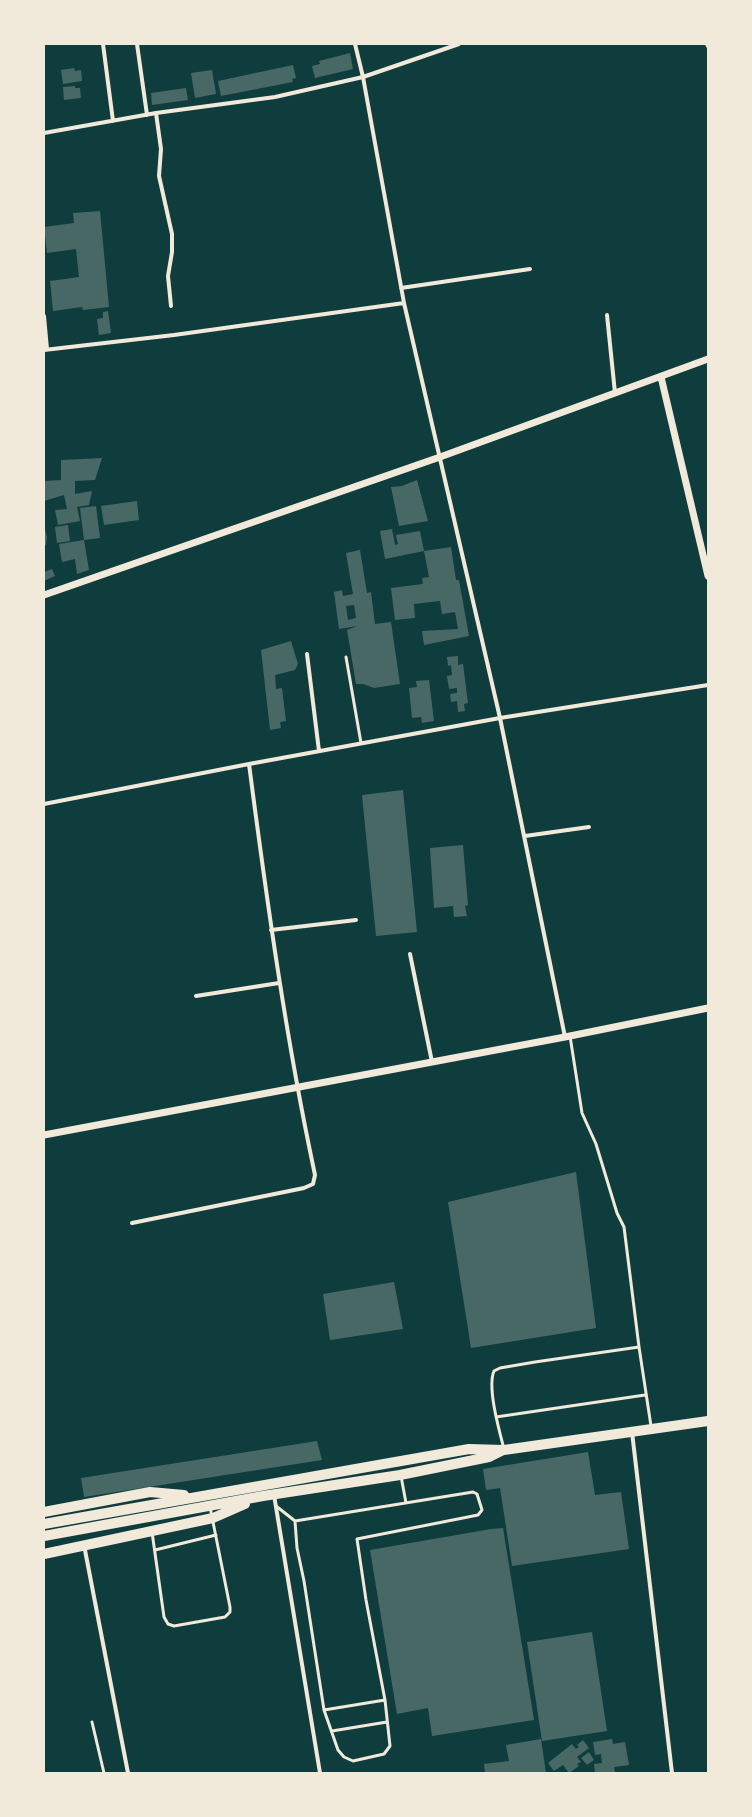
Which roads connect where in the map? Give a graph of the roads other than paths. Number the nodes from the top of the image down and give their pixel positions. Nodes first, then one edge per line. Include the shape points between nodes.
1 (103, 44) edge
2 (137, 44) edge
3 (355, 44) edge
4 (459, 44) edge
5 (363, 77) junction
6 (156, 113) junction
7 (147, 115) junction
8 (113, 121) junction
9 (44, 133) edge
10 (530, 270) dead end
11 (401, 288) junction
12 (404, 303) junction
13 (171, 306) dead end
14 (607, 315) dead end
15 (44, 316) edge
16 (46, 349) edge
17 (708, 359) edge
18 (661, 377) junction
19 (616, 393) junction
20 (440, 457) junction
21 (708, 576) edge
22 (44, 595) edge
23 (307, 654) dead end
24 (346, 657) dead end
25 (708, 685) edge
26 (500, 718) junction
27 (361, 743) junction
28 (319, 751) junction
29 (249, 764) junction
30 (44, 804) edge
31 (589, 827) dead end
32 (525, 836) junction
33 (356, 920) dead end
34 (271, 930) junction
35 (410, 954) dead end
36 (279, 983) junction
37 (196, 996) dead end
38 (708, 1008) edge
39 (567, 1037) junction
40 (432, 1062) junction
41 (296, 1086) junction
42 (44, 1135) edge
43 (132, 1223) dead end
44 (639, 1348) junction
45 (646, 1394) junction
46 (496, 1417) junction
47 (708, 1421) edge
48 (651, 1428) junction
49 (632, 1432) junction
50 (504, 1450) junction
51 (400, 1475) junction
52 (274, 1494) junction
53 (200, 1496) junction
54 (263, 1496) junction
55 (406, 1504) junction
56 (210, 1506) junction
57 (276, 1506) junction
58 (44, 1512) edge
59 (213, 1518) junction
60 (296, 1521) junction
61 (44, 1524) edge
62 (152, 1530) junction
63 (216, 1535) junction
64 (44, 1536) edge
65 (84, 1545) junction
66 (155, 1550) junction
67 (44, 1554) edge
68 (385, 1700) junction
69 (324, 1710) junction
70 (92, 1722) dead end
71 (387, 1722) junction
72 (332, 1731) junction
73 (104, 1773) edge
74 (128, 1773) edge
75 (320, 1773) edge
76 (672, 1773) edge

1 - 8 street
2 - 7 street
3 - 5 street
4 - 5 street
5 - 6 street via 275,97
5 - 11 street
6 - 7 street
6 - 13 street via 161,149 159,176 172,234 168,276
7 - 8 street
8 - 9 street
10 - 11 street
11 - 12 street
12 - 16 street via 174,335
12 - 20 street
14 - 19 street
15 - 16 street
17 - 18 street
18 - 19 street
18 - 21 street
19 - 20 street
20 - 22 street
20 - 26 street
23 - 28 street
24 - 27 lane
25 - 26 street
26 - 27 street
26 - 32 street
27 - 28 street
28 - 29 street
29 - 30 street
29 - 34 street
31 - 32 street
32 - 39 street
33 - 34 street
34 - 36 street
35 - 40 street
36 - 37 street
36 - 41 street
38 - 39 street
39 - 40 street
39 - 44 lane via 582,1113 596,1144 617,1213 624,1227
40 - 41 street
41 - 42 street
41 - 43 street via 315,1175 313,1184 304,1188
44 - 45 lane
44 - 46 lane via 500,1368 494,1371 491,1378
45 - 46 lane
45 - 48 lane
46 - 50 lane
47 - 48 main road
48 - 49 main road
49 - 50 main road
49 - 76 street
50 - 51 main road via 489,1457
50 - 53 main road via 469,1449
51 - 52 main road
51 - 55 lane
52 - 54 main road
52 - 57 street
53 - 58 main road via 150,1492
53 - 61 main road
54 - 56 main road
54 - 59 main road
55 - 60 lane
55 - 68 lane via 473,1492 477,1494 482,1510 478,1515 357,1539 368,1614
56 - 59 lane
56 - 64 main road
57 - 60 lane
57 - 75 street
59 - 62 main road
59 - 63 lane
60 - 69 lane via 297,1548
62 - 65 main road
62 - 66 lane
63 - 66 lane
63 - 66 lane via 230,1607 226,1617 174,1626 168,1624 164,1617
65 - 67 main road
65 - 74 street
68 - 69 lane
68 - 71 lane
69 - 72 lane
70 - 73 lane
71 - 72 lane
71 - 72 lane via 390,1746 384,1754 353,1760 344,1758 338,1750

